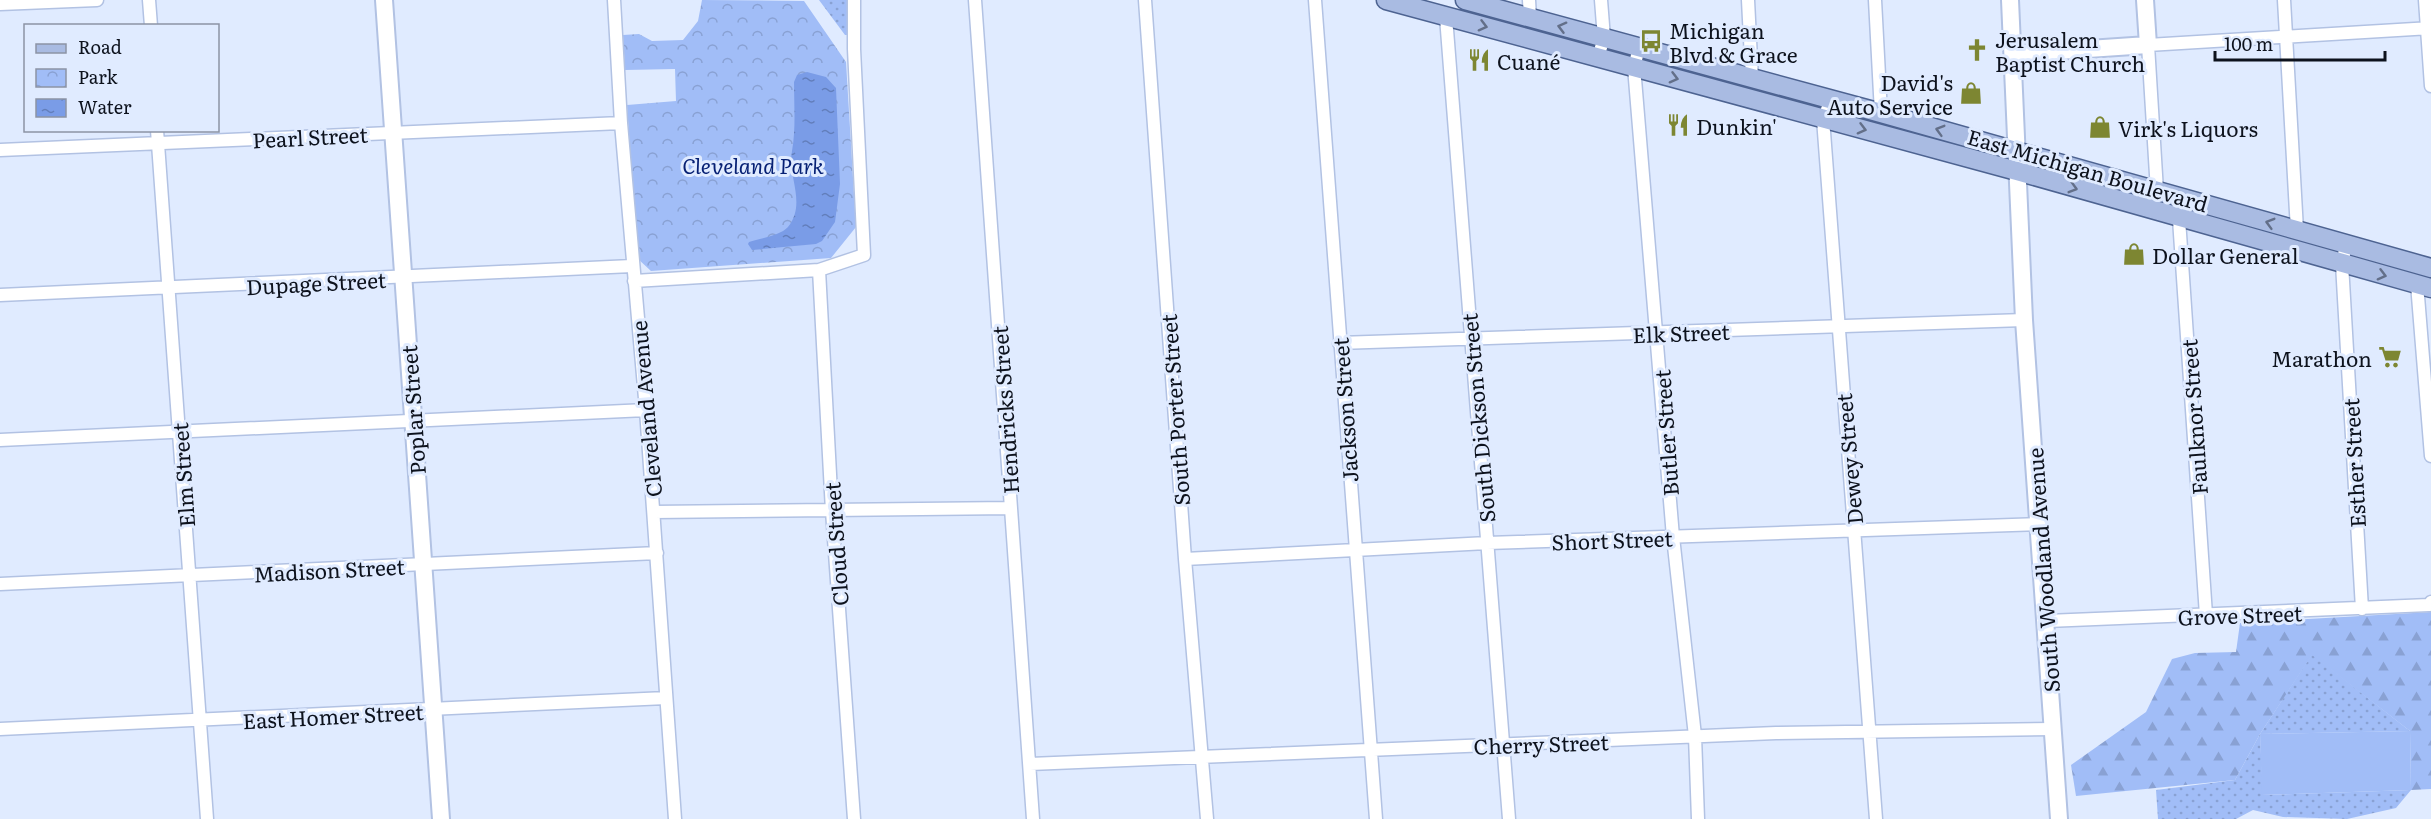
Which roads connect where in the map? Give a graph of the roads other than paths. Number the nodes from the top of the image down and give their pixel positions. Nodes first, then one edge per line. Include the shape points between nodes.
1 (96, 0) edge
2 (150, 0) edge
3 (384, 0) edge
4 (614, 0) edge
5 (854, 0) edge
6 (975, 0) edge
7 (1145, 0) edge
8 (1315, 0) edge
9 (1386, 0) edge
10 (1465, 0) edge
11 (1601, 0) edge
12 (1748, 0) edge
13 (1875, 0) edge
14 (2010, 0) edge
15 (2145, 0) edge
16 (2284, 0) edge
17 (2425, 0) edge
18 (0, 4) edge
19 (1529, 9) edge
20 (1446, 16) junction
21 (151, 24) edge
22 (2429, 29) edge
23 (2286, 36) junction
24 (1604, 38) junction
25 (2148, 45) junction
26 (1639, 48) junction
27 (2013, 54) junction
28 (1598, 57) junction
29 (1634, 67) junction
30 (1752, 79) junction
31 (2431, 86) edge
32 (1831, 100) junction
33 (1881, 113) junction
34 (1823, 119) junction
35 (621, 123) junction
36 (393, 132) junction
37 (157, 137) edge
38 (0, 150) edge
39 (2016, 151) junction
40 (2017, 171) junction
41 (2157, 190) junction
42 (2179, 219) junction
43 (2297, 230) junction
44 (2346, 245) junction
45 (2342, 264) junction
46 (632, 266) junction
47 (2431, 268) edge
48 (819, 270) junction
49 (403, 278) junction
50 (634, 281) junction
51 (2424, 286) edge
52 (168, 289) junction
53 (0, 295) edge
54 (2024, 320) junction
55 (1837, 326) junction
56 (1657, 332) junction
57 (1470, 338) junction
58 (1339, 343) junction
59 (646, 411) junction
60 (413, 420) junction
61 (178, 432) junction
62 (0, 440) edge
63 (2431, 456) edge
64 (1011, 508) junction
65 (832, 511) junction
66 (654, 512) junction
67 (2039, 524) junction
68 (1854, 529) junction
69 (1673, 537) junction
70 (1487, 543) junction
71 (1355, 550) junction
72 (657, 553) junction
73 (1185, 559) junction
74 (423, 565) junction
75 (189, 576) junction
76 (0, 584) edge
77 (2431, 602) edge
78 (2362, 609) junction
79 (2206, 615) junction
80 (2047, 621) junction
81 (666, 698) junction
82 (433, 711) junction
83 (200, 721) junction
84 (0, 729) edge
85 (2053, 729) junction
86 (1870, 733) junction
87 (1695, 736) junction
88 (1503, 744) junction
89 (1372, 750) junction
90 (1203, 758) junction
91 (1030, 764) junction
92 (207, 819) edge
93 (441, 819) edge
94 (675, 819) edge
95 (854, 819) edge
96 (1033, 819) edge
97 (1207, 819) edge
98 (1376, 819) edge
99 (1509, 819) edge
100 (1698, 819) edge
101 (1876, 819) edge
102 (2059, 819) edge

1 - 18 street
2 - 21 street
3 - 36 street, Poplar Street
4 - 35 street, Cleveland Avenue
5 - 48 street via 864,255
6 - 64 street, Hendricks Street
7 - 73 street, South Porter Street
8 - 58 street, Jackson Street
9 - 20 main road, East Michigan Boulevard
10 - 19 main road, East Michigan Boulevard
11 - 24 street
12 - 30 street
13 - 33 street
14 - 27 street, South Woodland Avenue
15 - 25 street
16 - 23 street
17 - 22 street
24 -> 19 main road, East Michigan Boulevard
20 -> 28 main road, East Michigan Boulevard
20 - 57 street, South Dickson Street
22 - 23 street
22 - 31 street
23 - 25 street
23 - 43 street
24 - 26 main road, East Michigan Boulevard
24 - 28 street
25 - 27 street
25 - 41 street
26 - 29 street, Butler Street
26 - 30 main road, East Michigan Boulevard
27 - 39 street, South Woodland Avenue
28 - 29 main road, East Michigan Boulevard
29 -> 34 main road, East Michigan Boulevard
29 - 56 street, Butler Street
30 - 32 main road, East Michigan Boulevard
32 - 33 main road, East Michigan Boulevard
32 - 34 street, Dewey Street
39 -> 33 main road, East Michigan Boulevard
34 -> 40 main road, East Michigan Boulevard
34 - 55 street, Dewey Street
35 - 36 street, Pearl Street
35 - 46 street, Cleveland Avenue
36 - 37 street, Pearl Street
36 - 49 street, Poplar Street
37 - 38 street, Pearl Street
37 - 52 street, Elm Street
39 - 40 street, South Woodland Avenue
39 - 41 main road, East Michigan Boulevard
40 -> 42 main road, East Michigan Boulevard
40 - 54 street, South Woodland Avenue
43 -> 41 main road, East Michigan Boulevard
42 - 45 main road, East Michigan Boulevard
42 - 79 street, Faulknor Street
43 - 44 main road, East Michigan Boulevard
44 - 45 street, Esther Street
44 - 47 main road, East Michigan Boulevard
45 -> 51 main road, East Michigan Boulevard
45 - 78 street, Esther Street
46 - 49 street, Dupage Street
46 - 50 street, Cleveland Avenue
48 - 50 street
48 - 65 street, Cloud Street
49 - 52 street, Dupage Street
49 - 60 street, Poplar Street
50 - 59 street, Cleveland Avenue
51 - 63 street
52 - 53 street, Dupage Street
52 - 61 street, Elm Street
54 - 55 street, Elk Street
54 - 67 street, South Woodland Avenue
55 - 56 street, Elk Street
55 - 68 street, Dewey Street
56 - 57 street, Elk Street
56 - 69 street, Butler Street
57 - 58 street, Elk Street
57 - 70 street, South Dickson Street
58 - 71 street, Jackson Street
59 - 60 street
59 - 66 street, Cleveland Avenue
60 - 61 street
60 - 74 street, Poplar Street
61 - 62 street
61 - 75 street, Elm Street
64 - 65 street
64 - 91 street, Hendricks Street
65 - 66 street
65 - 95 street, Cloud Street
66 - 72 street, Cleveland Avenue
67 - 68 street, Short Street
67 - 80 street, South Woodland Avenue
68 - 69 street, Short Street
68 - 86 street, Dewey Street
69 - 70 street, Short Street
69 - 87 street, Butler Street
70 - 71 street, Short Street
70 - 88 street, South Dickson Street
71 - 73 street, Short Street
71 - 89 street, Jackson Street
72 - 74 street, Madison Street
72 - 81 street, Cleveland Avenue
73 - 90 street, South Porter Street
74 - 75 street, Madison Street
74 - 82 street, Poplar Street
75 - 76 street, Madison Street
75 - 83 street, Elm Street
77 - 78 street, Grove Street
78 - 79 street, Grove Street
79 - 80 street, Grove Street
80 - 85 street, South Woodland Avenue
81 - 82 street, East Homer Street
81 - 94 street, Cleveland Avenue
82 - 83 street, East Homer Street
82 - 93 street, Poplar Street
83 - 84 street, East Homer Street
83 - 92 street, Elm Street
85 - 86 street, Cherry Street
85 - 102 street, South Woodland Avenue
86 - 87 street, Cherry Street
86 - 101 street, Dewey Street
87 - 88 street, Cherry Street
87 - 100 street, Butler Street
88 - 89 street, Cherry Street
88 - 99 street, South Dickson Street
89 - 90 street, Cherry Street
89 - 98 street, Jackson Street
90 - 91 street, Cherry Street
90 - 97 street, South Porter Street
91 - 96 street, Hendricks Street

